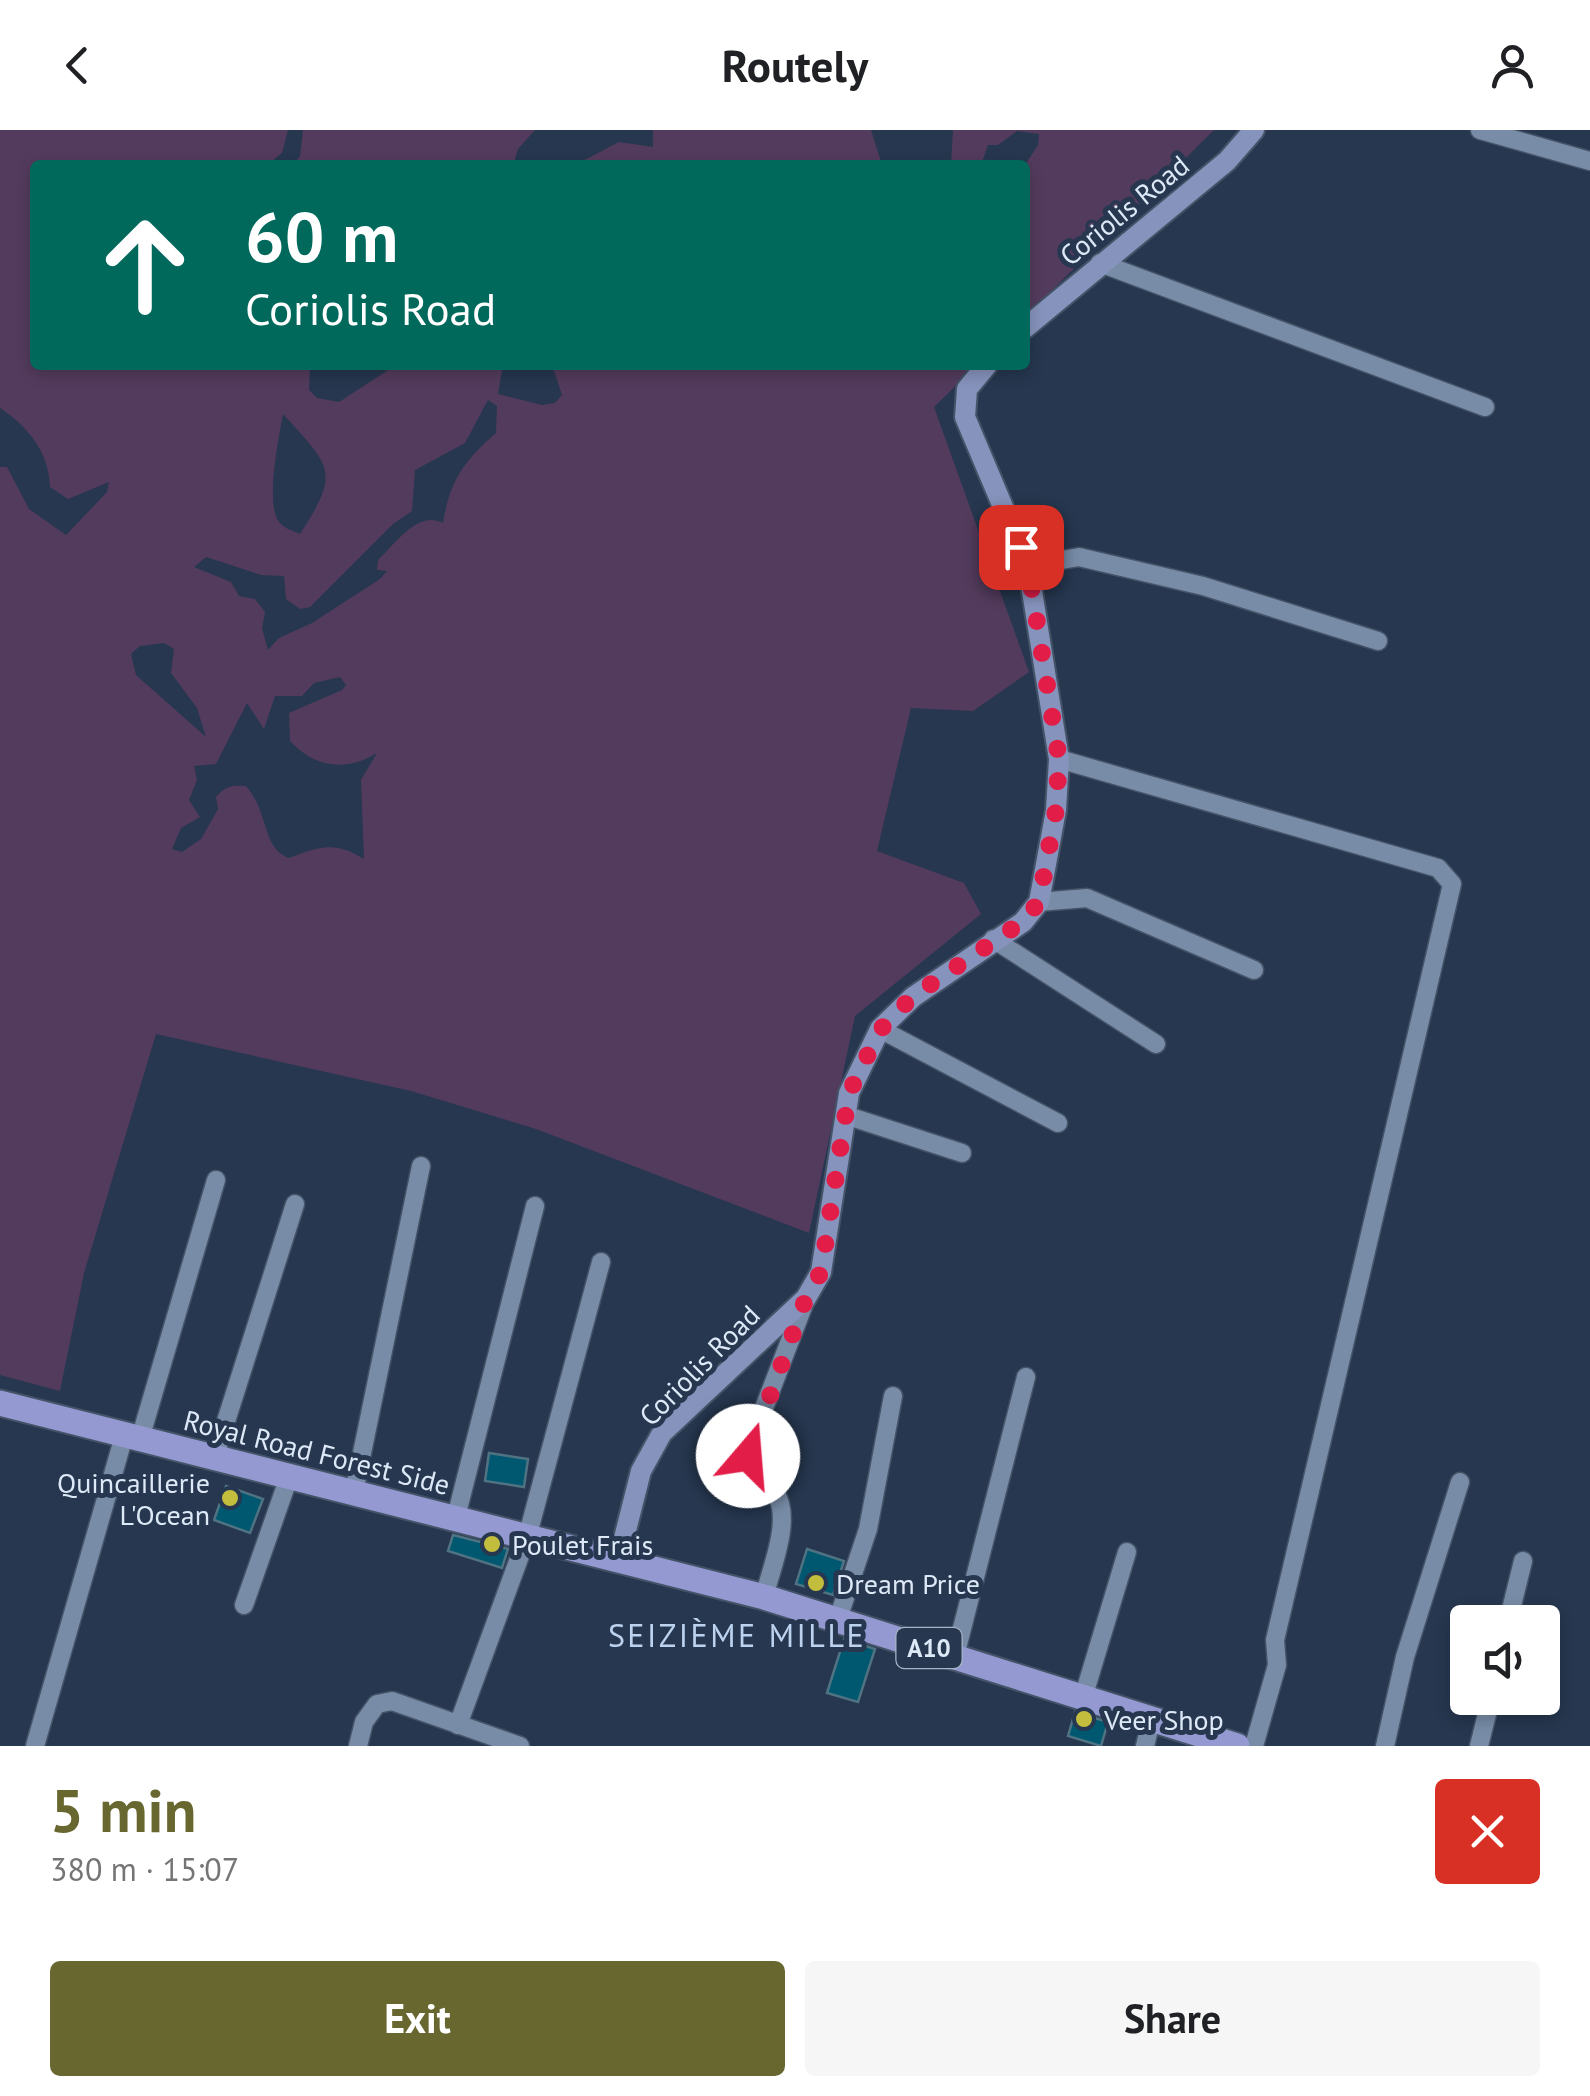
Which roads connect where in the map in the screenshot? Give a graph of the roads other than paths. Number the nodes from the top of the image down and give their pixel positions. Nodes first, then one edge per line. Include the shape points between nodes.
1 (1254, 130) edge
2 (1480, 130) edge
3 (1590, 161) edge
4 (1100, 264) junction
5 (1030, 324) edge
6 (983, 370) edge
7 (1485, 407) dead end
8 (1028, 566) junction
9 (1378, 641) dead end
10 (1059, 759) junction
11 (1039, 902) junction
12 (992, 940) junction
13 (1254, 970) dead end
14 (880, 1030) junction
15 (1156, 1044) dead end
16 (845, 1115) junction
17 (1058, 1122) dead end
18 (962, 1154) dead end
19 (422, 1166) dead end
20 (216, 1180) dead end
21 (295, 1204) dead end
22 (534, 1206) dead end
23 (602, 1262) dead end
24 (806, 1298) junction
25 (1026, 1376) dead end
26 (893, 1396) dead end
27 (0, 1402) edge
28 (132, 1437) junction
29 (214, 1459) junction
30 (289, 1477) junction
31 (1460, 1482) dead end
32 (354, 1492) junction
33 (456, 1516) junction
34 (528, 1534) junction
35 (1127, 1552) dead end
36 (1522, 1561) dead end
37 (618, 1562) junction
38 (764, 1597) junction
39 (1512, 1605) edge
40 (244, 1606) dead end
41 (838, 1619) junction
42 (955, 1656) junction
43 (1083, 1698) junction
44 (1487, 1715) edge
45 (458, 1724) junction
46 (1148, 1734) edge
47 (35, 1746) edge
48 (358, 1746) edge
49 (520, 1746) edge
50 (1237, 1746) edge
51 (1254, 1746) edge
52 (1385, 1746) edge
53 (1479, 1746) edge

1 - 4 main road, Coriolis Road via 1228,161
2 - 3 street
4 - 5 main road, Coriolis Road
4 - 7 street
6 - 8 main road via 968,389 966,417
8 - 9 street via 1079,556 1204,586
8 - 10 main road
10 - 11 main road
10 - 51 street via 1438,868 1452,884 1275,1640 1278,1665
11 - 12 main road, Coriolis Road
11 - 13 street via 1087,898
12 - 14 main road, Coriolis Road via 912,997
12 - 15 street
14 - 16 main road, Coriolis Road
14 - 17 street
16 - 18 street
16 - 24 main road, Coriolis Road via 821,1272
19 - 32 street
20 - 28 street
21 - 29 street
22 - 33 street
23 - 34 street
24 - 37 main road, Coriolis Road via 662,1433 641,1471
24 - 38 street via 749,1447 757,1473 778,1496 781,1523
25 - 42 street
26 - 41 street via 868,1529
27 - 28 main road, Royal Road Forest Side / A10
28 - 29 main road, Royal Road Forest Side / A10
28 - 47 street
29 - 30 main road, Royal Road Forest Side / A10
30 - 32 main road, Royal Road Forest Side / A10
30 - 40 street
31 - 52 street
32 - 33 main road, Royal Road Forest Side / A10
33 - 34 main road, Royal Road Forest Side / A10
34 - 37 main road, Royal Road Forest Side / A10
34 - 45 street
35 - 43 street
36 - 39 street
37 - 38 main road, A10
38 - 41 main road, A10
41 - 42 main road, A10
42 - 43 main road, A10
43 - 46 main road, A10
44 - 53 street
45 - 48 street via 392,1701 377,1704
45 - 49 street
46 - 50 main road, A10

